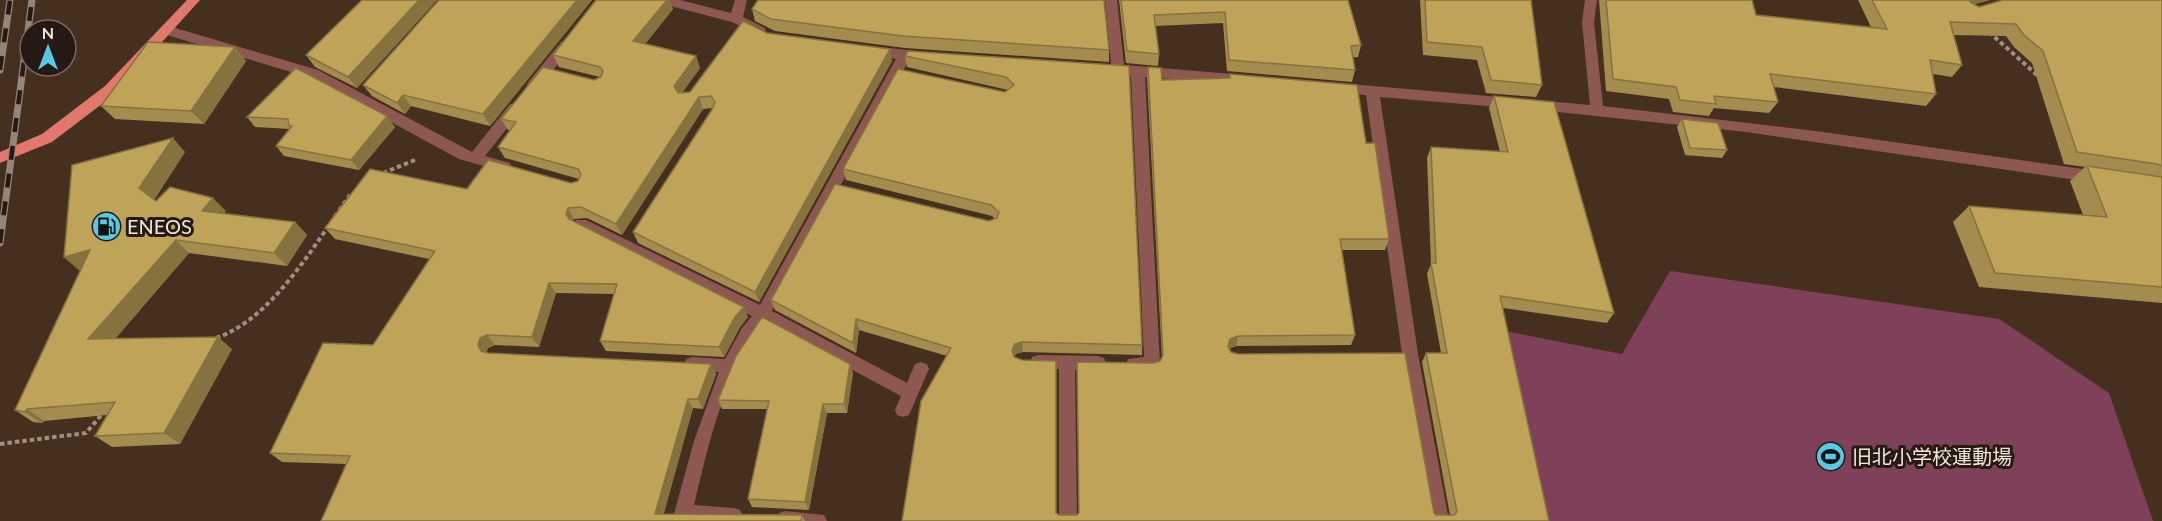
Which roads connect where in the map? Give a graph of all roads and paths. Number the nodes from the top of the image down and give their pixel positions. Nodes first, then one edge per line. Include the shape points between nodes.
1 (194, 0) edge
2 (663, 0) edge
3 (741, 0) edge
4 (1111, 0) edge
5 (1591, 0) edge
6 (739, 25) junction
7 (1985, 29) edge
8 (165, 30) junction
9 (574, 35) edge
10 (771, 37) edge
11 (860, 49) edge
12 (905, 56) junction
13 (940, 58) edge
14 (1094, 68) edge
15 (1118, 70) junction
16 (1138, 72) junction
17 (2046, 80) edge
18 (1255, 81) edge
19 (1325, 87) edge
20 (1372, 91) junction
21 (1597, 110) junction
22 (449, 147) junction
23 (0, 158) edge
24 (474, 159) junction
25 (520, 171) edge
26 (375, 176) edge
27 (2109, 179) edge
28 (356, 188) edge
29 (581, 224) edge
30 (763, 314) junction
31 (206, 339) edge
32 (1023, 361) edge
33 (672, 363) edge
34 (1067, 363) junction
35 (730, 366) junction
36 (921, 369) dead end
37 (911, 393) junction
38 (104, 411) edge
39 (903, 411) dead end
40 (0, 444) edge
41 (682, 517) edge
42 (750, 517) edge
43 (773, 518) edge
44 (818, 521) edge
45 (1068, 521) edge
46 (1440, 521) edge

1 - 8 main road
2 - 6 street
3 - 6 street
4 - 15 street
5 - 21 street via 1588,22
6 - 10 street
7 - 17 path
8 - 22 street via 313,73 362,95
8 - 23 main road via 110,90 47,138
9 - 24 street via 551,72
11 - 12 street
12 - 13 street
12 - 30 street via 901,73
14 - 15 street
15 - 16 street
16 - 18 street
16 - 34 street via 1152,364
19 - 20 street
20 - 21 street
20 - 46 street via 1404,354
21 - 27 street via 1867,142
22 - 24 street
22 - 26 path
24 - 25 street
28 - 31 path via 266,307 225,337
29 - 30 street via 629,242
30 - 35 street via 748,329
30 - 37 street
32 - 34 street
33 - 35 street
34 - 45 street
35 - 41 street via 711,411
36 - 37 street
37 - 39 street
38 - 40 path via 86,433
41 - 42 street
43 - 44 street

